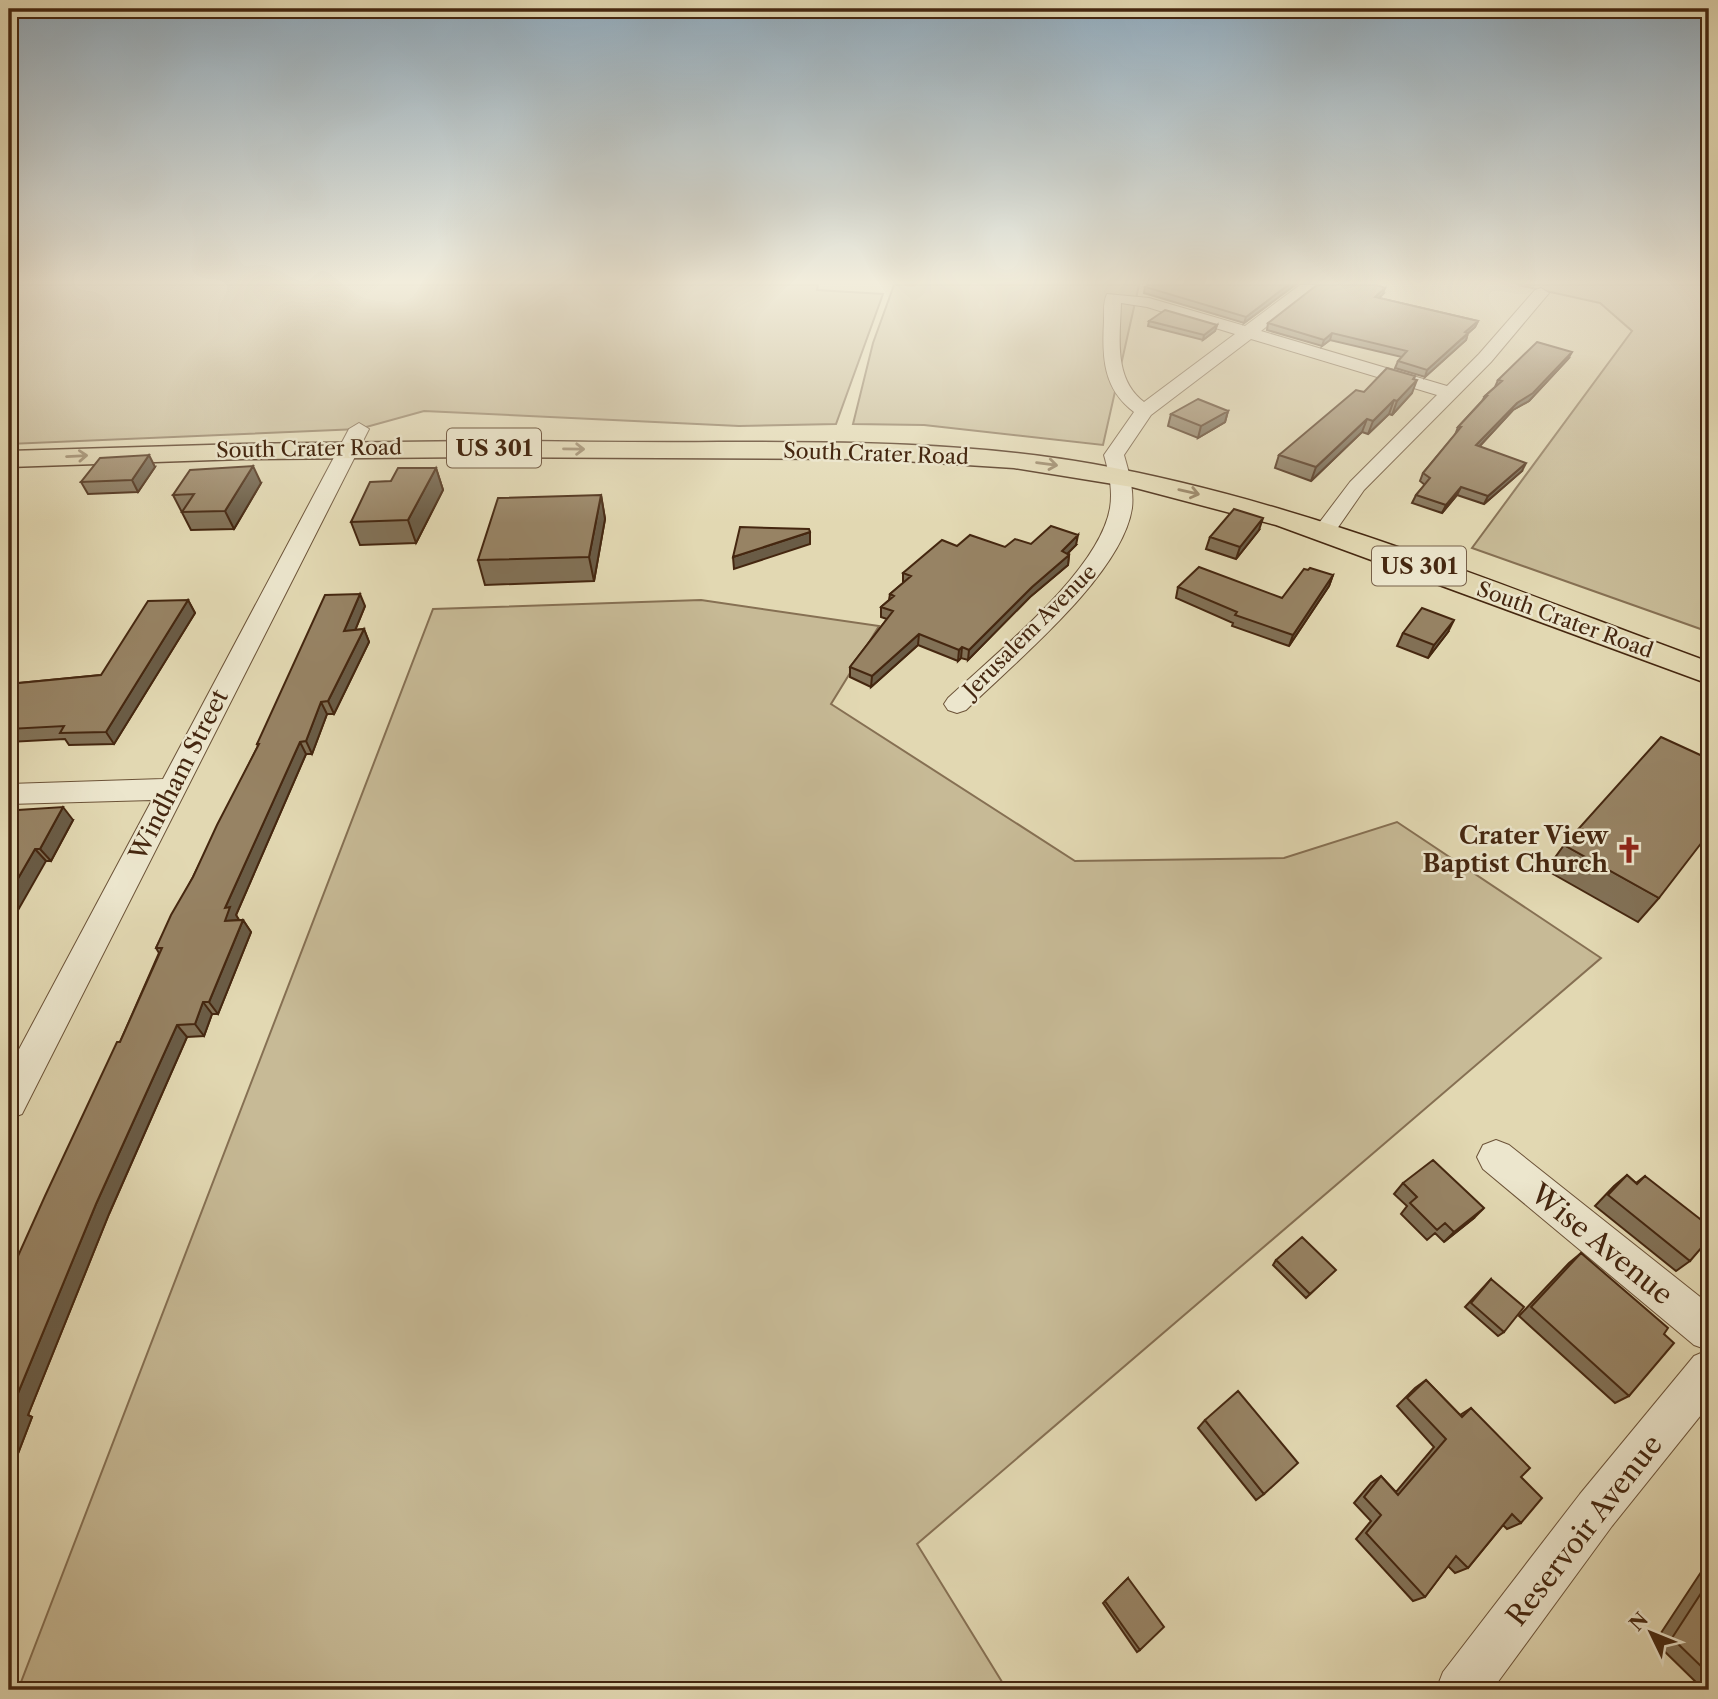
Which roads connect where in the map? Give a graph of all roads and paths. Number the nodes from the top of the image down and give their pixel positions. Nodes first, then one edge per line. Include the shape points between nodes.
1 (1113, 364) edge
2 (1207, 364) edge
3 (1352, 364) edge
4 (1476, 364) edge
5 (1450, 393) junction
6 (1144, 411) junction
7 (192, 432) junction
8 (354, 438) junction
9 (9, 440) edge
10 (174, 452) junction
11 (9, 459) edge
12 (1119, 466) junction
13 (1331, 522) junction
14 (1709, 645) edge
15 (1709, 674) edge
16 (957, 704) dead end
17 (170, 789) junction
18 (9, 794) edge
19 (9, 1104) edge
20 (1496, 1157) dead end
21 (1709, 1330) edge
22 (1709, 1371) edge
23 (1461, 1690) edge

1 - 6 street via 1123,396
2 - 6 street
3 - 5 street
4 - 5 street
5 - 13 street via 1357,486
6 - 12 street
7 - 8 main road, South Crater Road / US 301
7 - 9 main road, South Crater Road / US 301
7 - 10 main road
8 - 10 main road, South Crater Road / US 301
8 - 12 main road, South Crater Road / US 301 via 945,455
8 - 17 street, Windham Street
11 -> 10 main road, South Crater Road / US 301
12 - 13 main road, South Crater Road / US 301 via 1208,496
12 - 16 street, Jerusalem Avenue via 1117,523 1106,552 1091,573
13 - 14 main road, South Crater Road / US 301
13 - 15 main road, South Crater Road / US 301
17 - 18 street
17 - 19 street, Windham Street
20 - 21 street, Wise Avenue
22 - 23 street, Reservoir Avenue via 1595,1510

